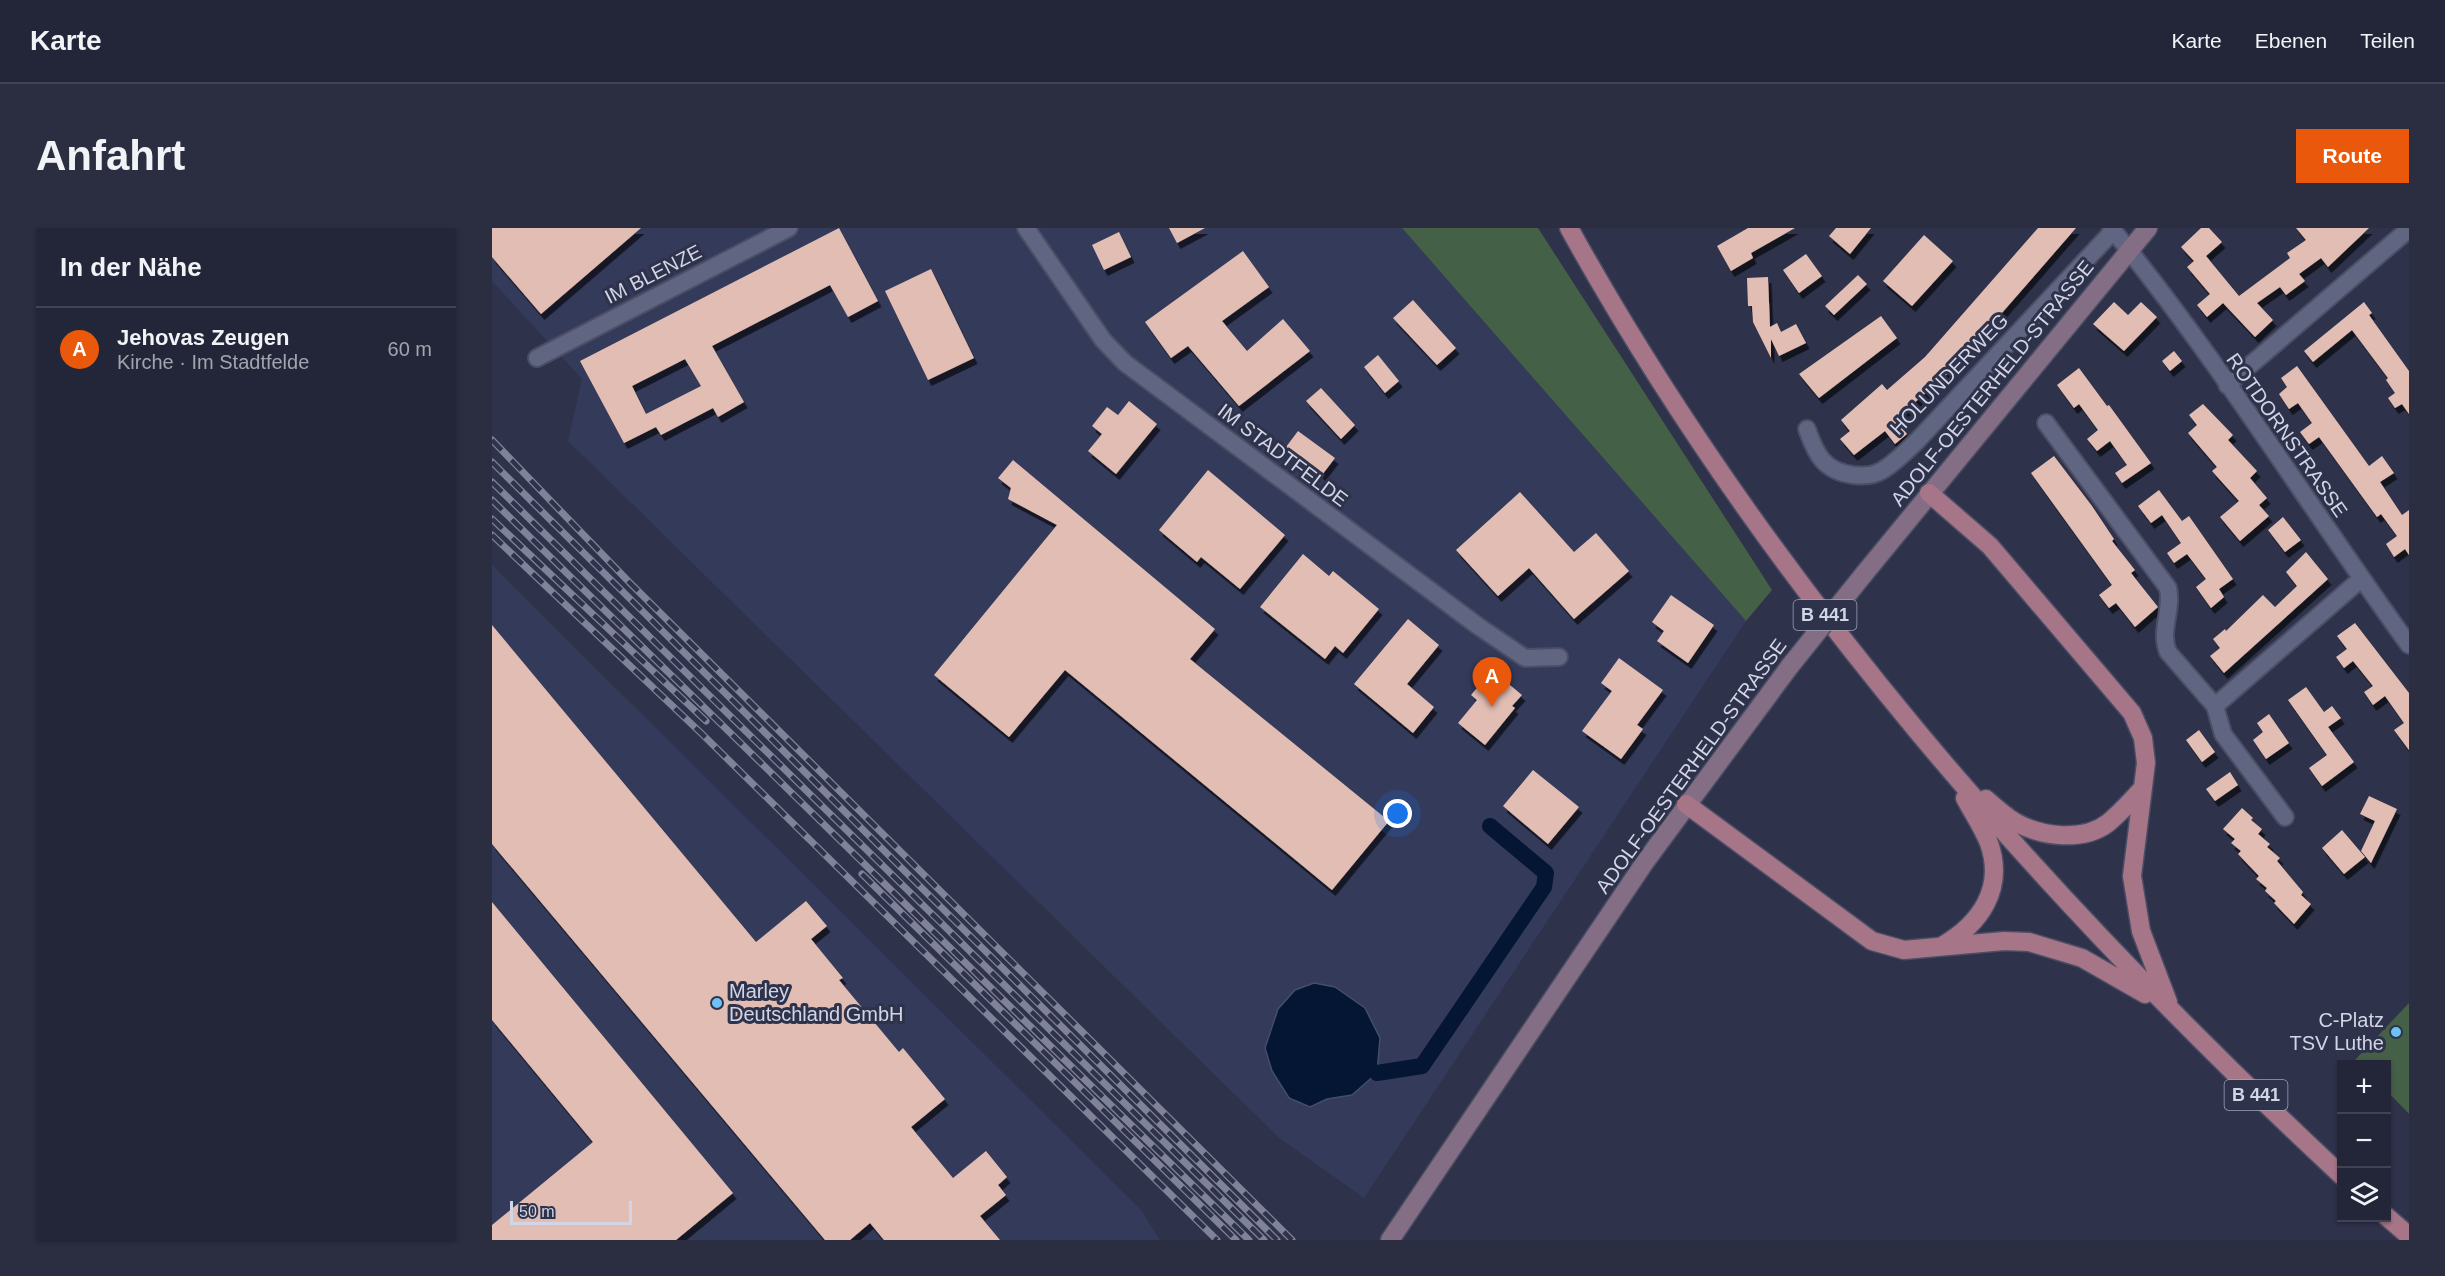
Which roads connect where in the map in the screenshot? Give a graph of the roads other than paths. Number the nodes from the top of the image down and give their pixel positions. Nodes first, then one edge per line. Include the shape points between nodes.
1 (789, 228) edge
2 (1026, 228) edge
3 (1569, 228) edge
4 (2148, 228) edge
5 (2112, 229) edge
6 (2409, 229) edge
7 (2130, 250) junction
8 (537, 358) dead end
9 (2227, 385) junction
10 (2046, 423) dead end
11 (1807, 429) dead end
12 (1929, 493) junction
13 (2361, 579) junction
14 (2409, 645) edge
15 (1559, 657) dead end
16 (2215, 706) junction
17 (1951, 773) junction
18 (2141, 790) junction
19 (1686, 804) junction
20 (2285, 817) dead end
21 (1938, 949) junction
22 (2172, 1012) junction
23 (2337, 1171) edge
24 (2391, 1220) edge
25 (2409, 1236) edge
26 (1390, 1240) edge

1 - 8 street, IM BLENZE
2 - 15 street, IM STADTFELDE via 1103,340 1125,363 1525,658
3 - 17 main road, B 441 via 1610,303 1750,515 1849,647
4 - 7 street, ADOLF-OESTERHELD-STRASSE
5 - 7 street, ROTDORNSTRASSE
5 - 11 street, HOLUNDERWEG via 1917,441 1882,471 1860,476 1839,473 1825,465 1815,452
6 - 9 street
7 - 9 street, ROTDORNSTRASSE
7 - 12 street, ADOLF-OESTERHELD-STRASSE
9 - 13 street, ROTDORNSTRASSE
10 - 16 street via 2168,588 2168,652
12 - 18 main road via 1989,546 2132,713 2143,738 2146,764
12 - 19 street, ADOLF-OESTERHELD-STRASSE, bridge via 1790,666
13 - 14 street, ROTDORNSTRASSE
13 - 16 street
16 - 20 street via 2223,734
17 - 18 main road via 2016,822 2066,836 2084,834 2107,824
17 - 21 main road via 1989,843 1994,878 1988,905 1973,924
17 - 22 main road, B 441
18 - 22 main road via 2132,876 2141,931
19 - 21 main road via 1872,941 1904,950
19 - 26 street, ADOLF-OESTERHELD-STRASSE
21 - 22 main road via 2029,942 2092,963
22 - 23 main road, B 441
24 - 25 main road

